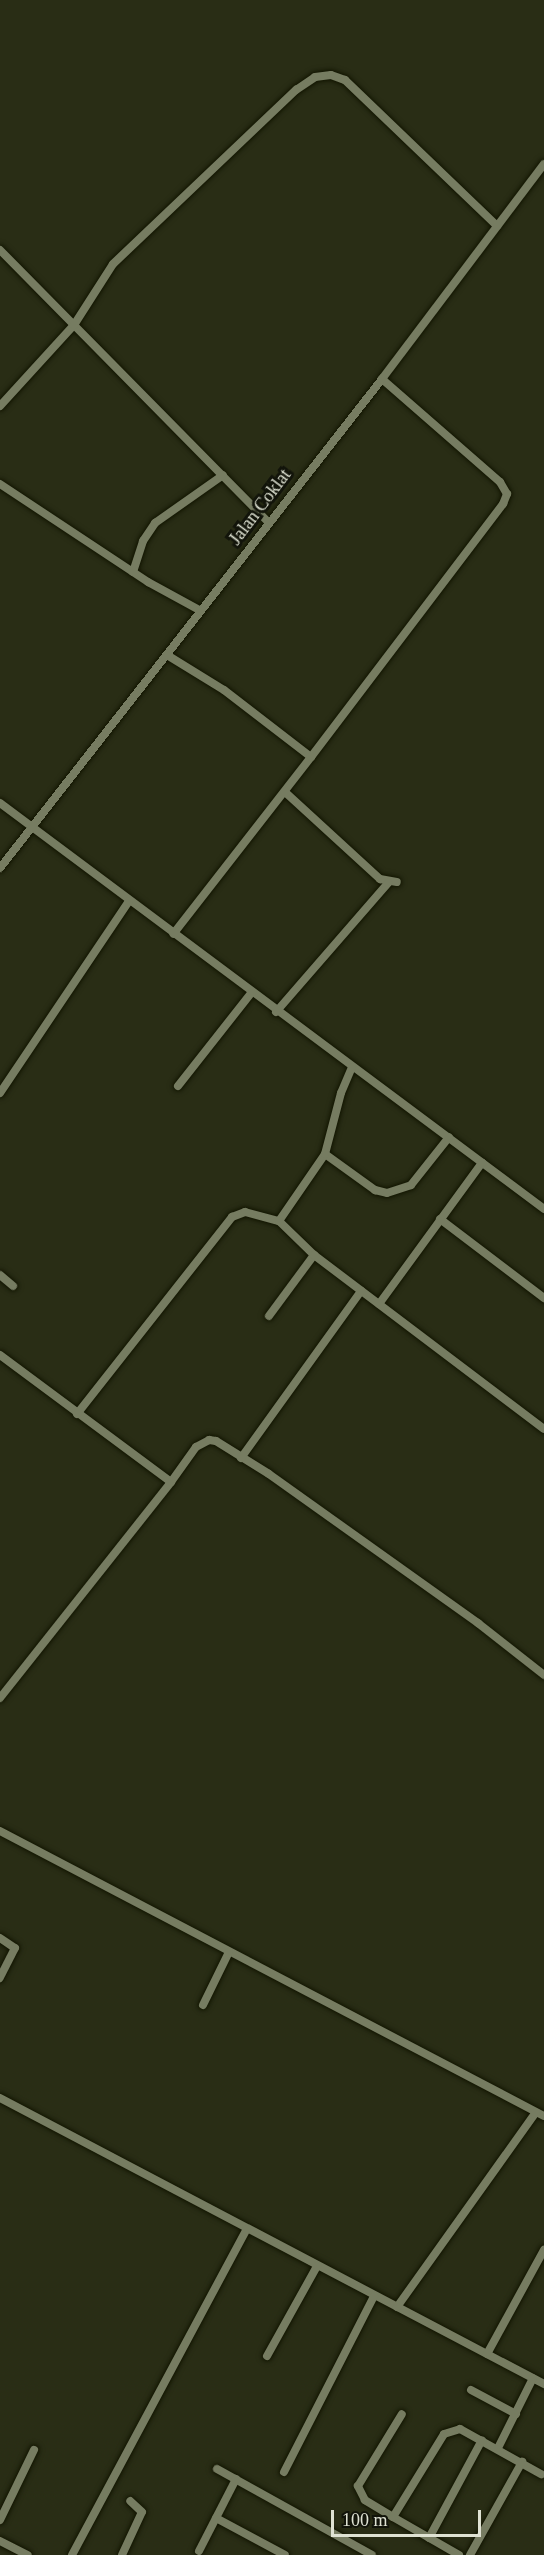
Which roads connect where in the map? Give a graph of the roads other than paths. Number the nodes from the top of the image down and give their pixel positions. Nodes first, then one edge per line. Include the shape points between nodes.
1 (544, 164) edge
2 (497, 226) junction
3 (0, 250) edge
4 (74, 326) junction
5 (382, 379) junction
6 (0, 406) edge
7 (223, 475) junction
8 (0, 484) edge
9 (268, 523) junction
10 (133, 572) junction
11 (201, 611) junction
12 (167, 655) junction
13 (311, 757) junction
14 (285, 792) junction
15 (0, 803) edge
16 (31, 825) junction
17 (0, 868) edge
18 (129, 901) junction
19 (173, 934) junction
20 (252, 992) junction
21 (276, 1012) junction
22 (352, 1067) junction
23 (178, 1086) dead end
24 (0, 1093) edge
25 (449, 1137) junction
26 (326, 1154) junction
27 (482, 1162) junction
28 (544, 1209) edge
29 (440, 1219) junction
30 (279, 1221) junction
31 (314, 1255) junction
32 (0, 1275) edge
33 (14, 1286) dead end
34 (361, 1291) junction
35 (544, 1298) edge
36 (379, 1304) junction
37 (270, 1316) dead end
38 (0, 1355) edge
39 (77, 1414) junction
40 (544, 1429) edge
41 (241, 1458) junction
42 (171, 1482) junction
43 (544, 1675) edge
44 (0, 1698) edge
45 (0, 1831) edge
46 (0, 1938) edge
47 (229, 1952) junction
48 (0, 1978) edge
49 (203, 2005) dead end
50 (0, 2098) edge
51 (540, 2114) edge
52 (247, 2229) junction
53 (544, 2250) edge
54 (317, 2266) junction
55 (374, 2296) junction
56 (397, 2307) junction
57 (487, 2354) junction
58 (267, 2356) dead end
59 (533, 2378) junction
60 (544, 2384) edge
61 (471, 2390) dead end
62 (402, 2414) dead end
63 (516, 2414) junction
64 (482, 2440) junction
65 (498, 2448) junction
66 (34, 2450) dead end
67 (522, 2462) junction
68 (218, 2469) dead end
69 (285, 2472) dead end
70 (541, 2474) dead end
71 (236, 2479) junction
72 (130, 2500) dead end
73 (393, 2517) junction
74 (216, 2518) junction
75 (0, 2520) edge
76 (429, 2538) junction
77 (0, 2541) edge
78 (199, 2551) dead end
79 (28, 2555) edge
80 (72, 2555) edge
81 (122, 2555) edge
82 (285, 2555) edge
83 (372, 2555) edge
84 (459, 2555) edge
85 (470, 2555) edge

1 - 2 street, Jalan Coklat
2 - 4 street via 345,80 331,75 315,77 296,90 113,264
2 - 5 street, Jalan Coklat
3 - 4 street
4 - 6 street
4 - 7 street
5 - 9 street, Jalan Coklat
5 - 13 street via 500,482 507,494
7 - 9 street
7 - 10 street via 155,523
8 - 10 street
9 - 11 street, Jalan Coklat
10 - 11 street
11 - 12 street, Jalan Coklat
12 - 13 street via 224,690
12 - 16 street, Jalan Coklat
13 - 14 street
14 - 19 street
14 - 21 street via 392,883
15 - 16 street
16 - 17 street, Jalan Coklat
16 - 18 street
18 - 19 street
18 - 24 street
19 - 20 street
20 - 21 street
20 - 23 street
21 - 22 street
22 - 25 street
22 - 26 street
25 - 26 street via 411,1185 387,1192 375,1190
25 - 27 street
26 - 30 street
27 - 28 street
27 - 29 street
29 - 35 street
29 - 36 street
30 - 31 street
30 - 39 street via 245,1212 232,1217
31 - 34 street
31 - 37 street
32 - 33 street
34 - 36 street
34 - 41 street
36 - 40 street
38 - 39 street
39 - 42 street
41 - 42 street via 209,1440 196,1448
41 - 43 street via 478,1623
42 - 44 street
45 - 47 street
46 - 48 street via 15,1948
47 - 49 street
47 - 51 street
50 - 52 street
51 - 56 street
52 - 54 street
52 - 80 street
53 - 57 street
54 - 55 street
54 - 58 street
55 - 56 street
55 - 69 street
56 - 57 street
57 - 59 street
59 - 60 street
59 - 63 street
61 - 63 street
62 - 73 street via 358,2486 366,2500
63 - 65 street
64 - 65 street
64 - 73 street via 460,2429 444,2434
64 - 76 street
65 - 67 street
66 - 75 street
67 - 70 street
67 - 85 street
68 - 71 street
71 - 74 street
71 - 83 street
72 - 81 street via 142,2512
73 - 76 street
74 - 78 street
74 - 82 street
76 - 84 street
77 - 79 street

